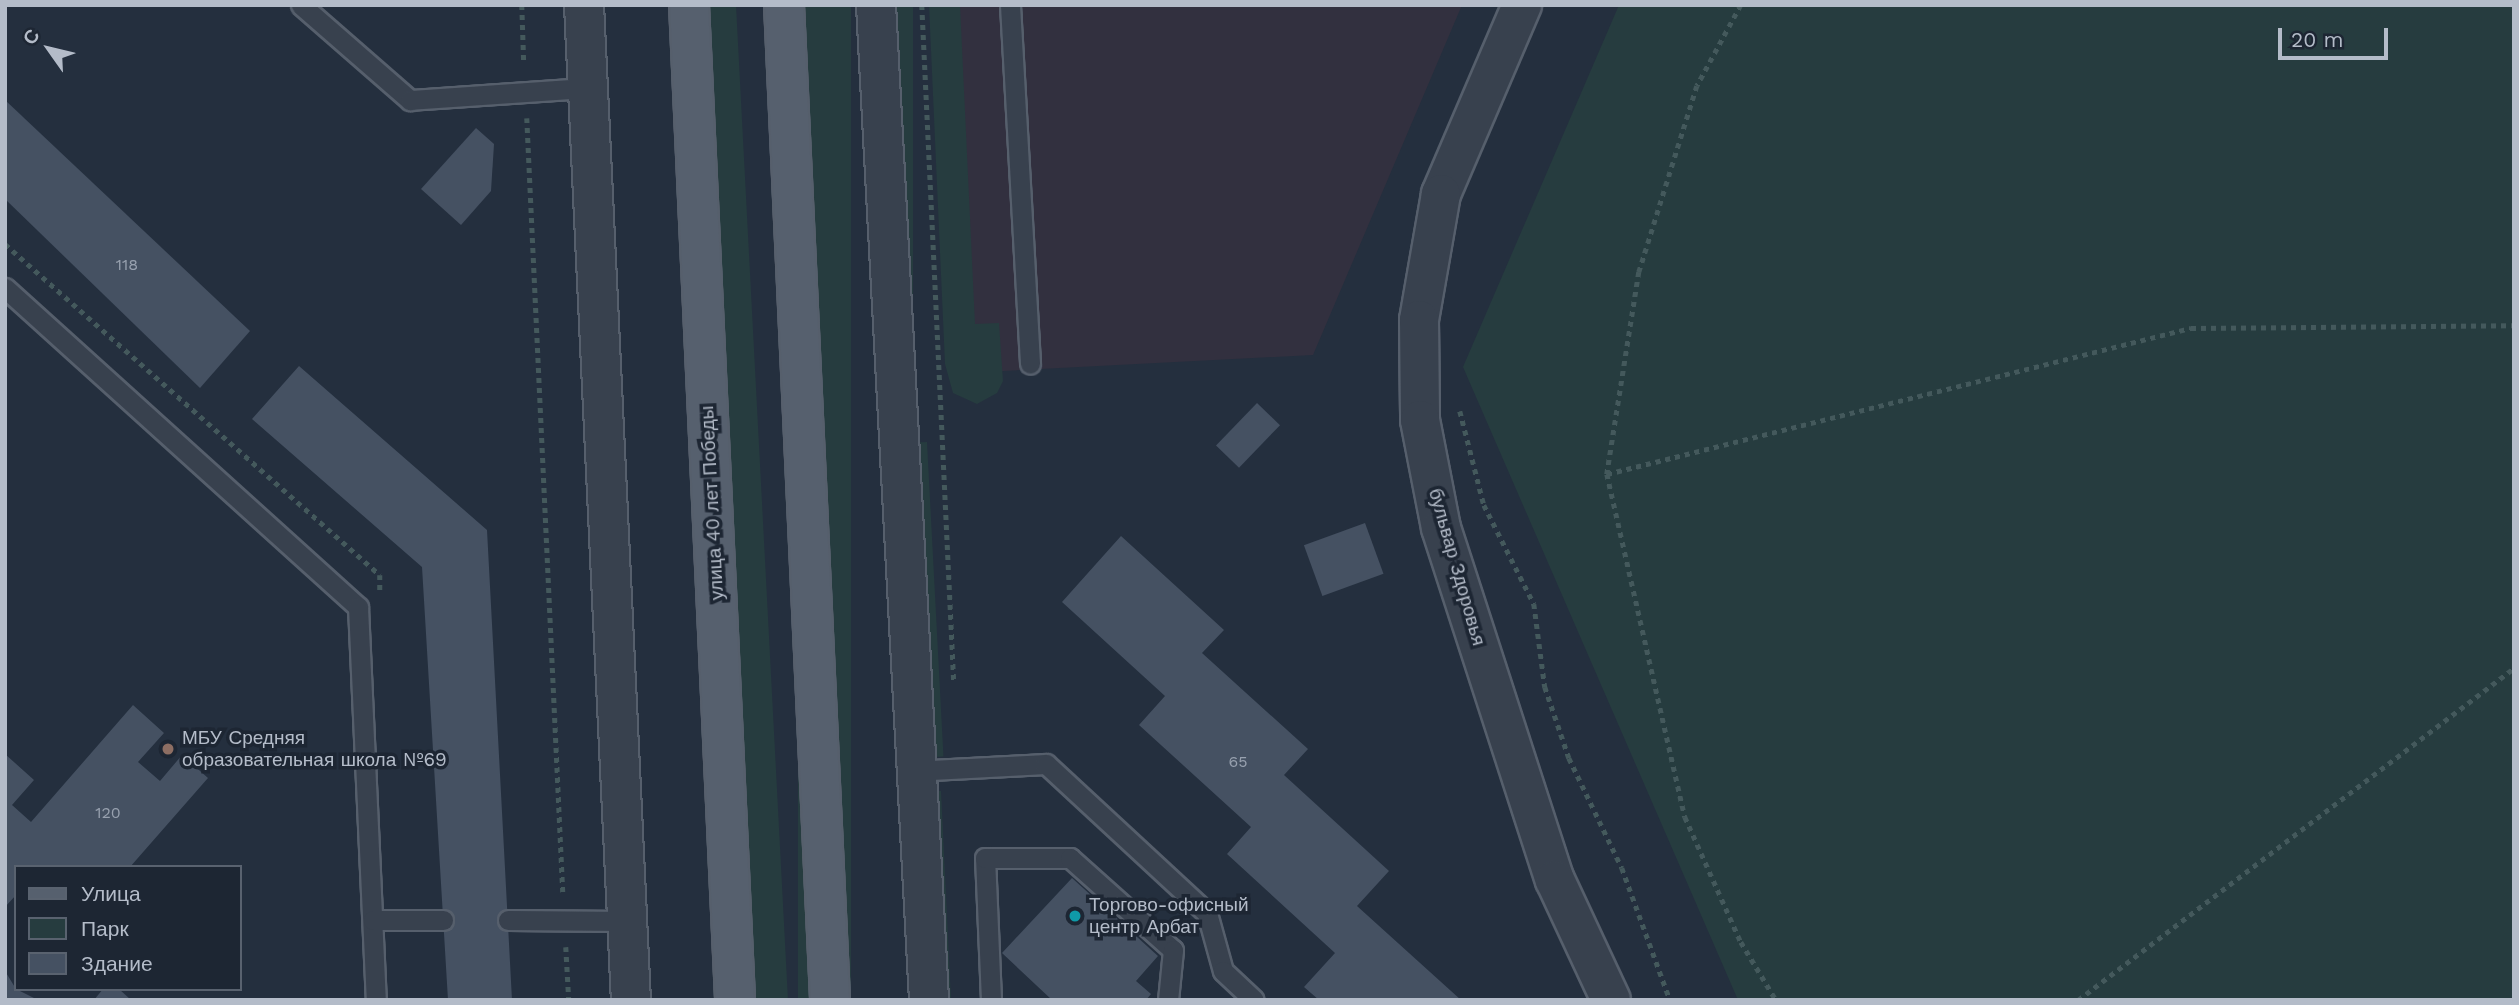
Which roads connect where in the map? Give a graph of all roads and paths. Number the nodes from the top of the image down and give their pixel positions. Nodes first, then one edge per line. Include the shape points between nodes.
1 (301, 5) edge
2 (522, 5) edge
3 (584, 5) edge
4 (688, 5) edge
5 (784, 5) edge
6 (876, 5) edge
7 (922, 5) edge
8 (1010, 5) edge
9 (1522, 5) edge
10 (1741, 5) edge
11 (587, 88) junction
12 (526, 91) junction
13 (5, 244) edge
14 (5, 288) edge
15 (2514, 325) edge
16 (1030, 363) dead end
17 (1458, 403) dead end
18 (1607, 474) junction
19 (381, 603) dead end
20 (2514, 668) edge
21 (954, 698) dead end
22 (912, 771) junction
23 (373, 920) junction
24 (443, 920) dead end
25 (508, 920) dead end
26 (565, 920) junction
27 (627, 921) junction
28 (376, 1000) edge
29 (569, 1000) edge
30 (631, 1000) edge
31 (735, 1000) edge
32 (830, 1000) edge
33 (929, 1000) edge
34 (991, 1000) edge
35 (1168, 1000) edge
36 (1254, 1000) edge
37 (1611, 1000) edge
38 (1670, 1000) edge
39 (1776, 1000) edge
40 (2078, 1000) edge

1 - 12 lane via 411,100
2 - 12 path
3 - 11 street
4 - 31 main road, улица 40 лет Победы
5 - 32 main road
6 - 22 street
7 - 21 path
8 - 16 lane
9 - 37 street, бульвар Здоровья via 1441,194 1419,320 1420,420 1441,528 1555,880
10 - 18 path via 1697,86 1639,272
11 - 12 lane
11 - 27 street
12 - 26 path
13 - 19 path via 380,575
14 - 23 lane via 358,607
15 - 18 path via 2191,328
17 - 38 path via 1484,505 1534,604 1545,687 1569,758 1622,867
18 - 39 path via 1685,817 1741,942
20 - 40 path
22 - 33 street
22 - 36 lane via 1046,764 1207,913 1223,971
23 - 24 lane
23 - 28 lane
25 - 26 lane
26 - 27 lane
26 - 29 path
27 - 30 street
34 - 35 lane via 985,858 1070,858 1172,950

